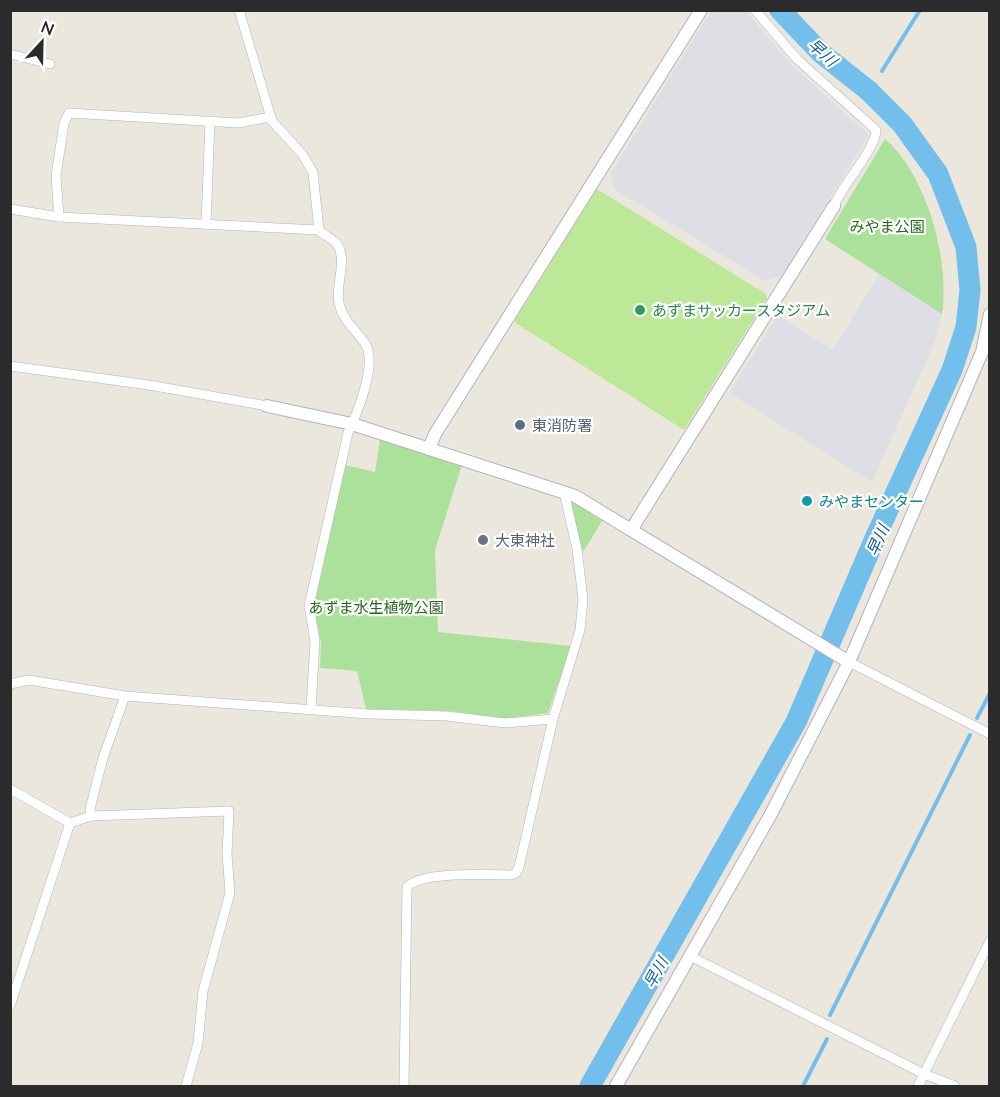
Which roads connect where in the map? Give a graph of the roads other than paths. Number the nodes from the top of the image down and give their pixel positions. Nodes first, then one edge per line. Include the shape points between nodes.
1 (239, 10) edge
2 (700, 10) edge
3 (754, 10) edge
4 (10, 54) edge
5 (50, 64) dead end
6 (271, 117) junction
7 (210, 121) junction
8 (834, 206) joint
9 (10, 209) edge
10 (59, 217) junction
11 (206, 224) junction
12 (319, 230) junction
13 (989, 321) edge
14 (10, 366) edge
15 (267, 406) joint
16 (352, 424) junction
17 (429, 449) junction
18 (564, 492) junction
19 (631, 530) junction
20 (846, 660) junction
21 (10, 684) edge
22 (125, 696) junction
23 (310, 709) junction
24 (553, 719) junction
25 (990, 734) edge
26 (10, 789) edge
27 (91, 816) junction
28 (70, 823) junction
29 (990, 942) edge
30 (690, 956) junction
31 (10, 1006) edge
32 (924, 1074) junction
33 (186, 1086) edge
34 (404, 1086) edge
35 (616, 1086) edge
36 (918, 1086) edge
37 (956, 1086) edge

1 - 6 street
2 - 17 street
3 - 8 street via 797,59 876,130 872,145
4 - 5 street
6 - 7 street via 250,123
6 - 12 street via 313,173
7 - 10 street via 69,113 65,116 56,176
7 - 11 street
8 - 19 street
9 - 10 street
10 - 11 street
11 - 12 street
12 - 16 street via 339,250 339,305 368,351 369,367
13 - 20 street via 982,352
14 - 15 street
15 - 16 street
16 - 17 street
16 - 23 street via 309,606 315,641
17 - 18 street
18 - 19 street
18 - 24 street via 583,600 580,630
19 - 20 street
20 - 25 street
20 - 30 street via 771,814
21 - 22 street via 29,680
22 - 23 street
22 - 27 street via 103,758
23 - 24 street via 505,723
24 - 34 street via 516,873 440,877 414,881 407,887
26 - 28 street
27 - 28 street
27 - 33 street via 229,811 230,893 203,991 198,1043
28 - 31 street
29 - 32 street
30 - 32 street
30 - 35 street
32 - 36 street
32 - 37 street

